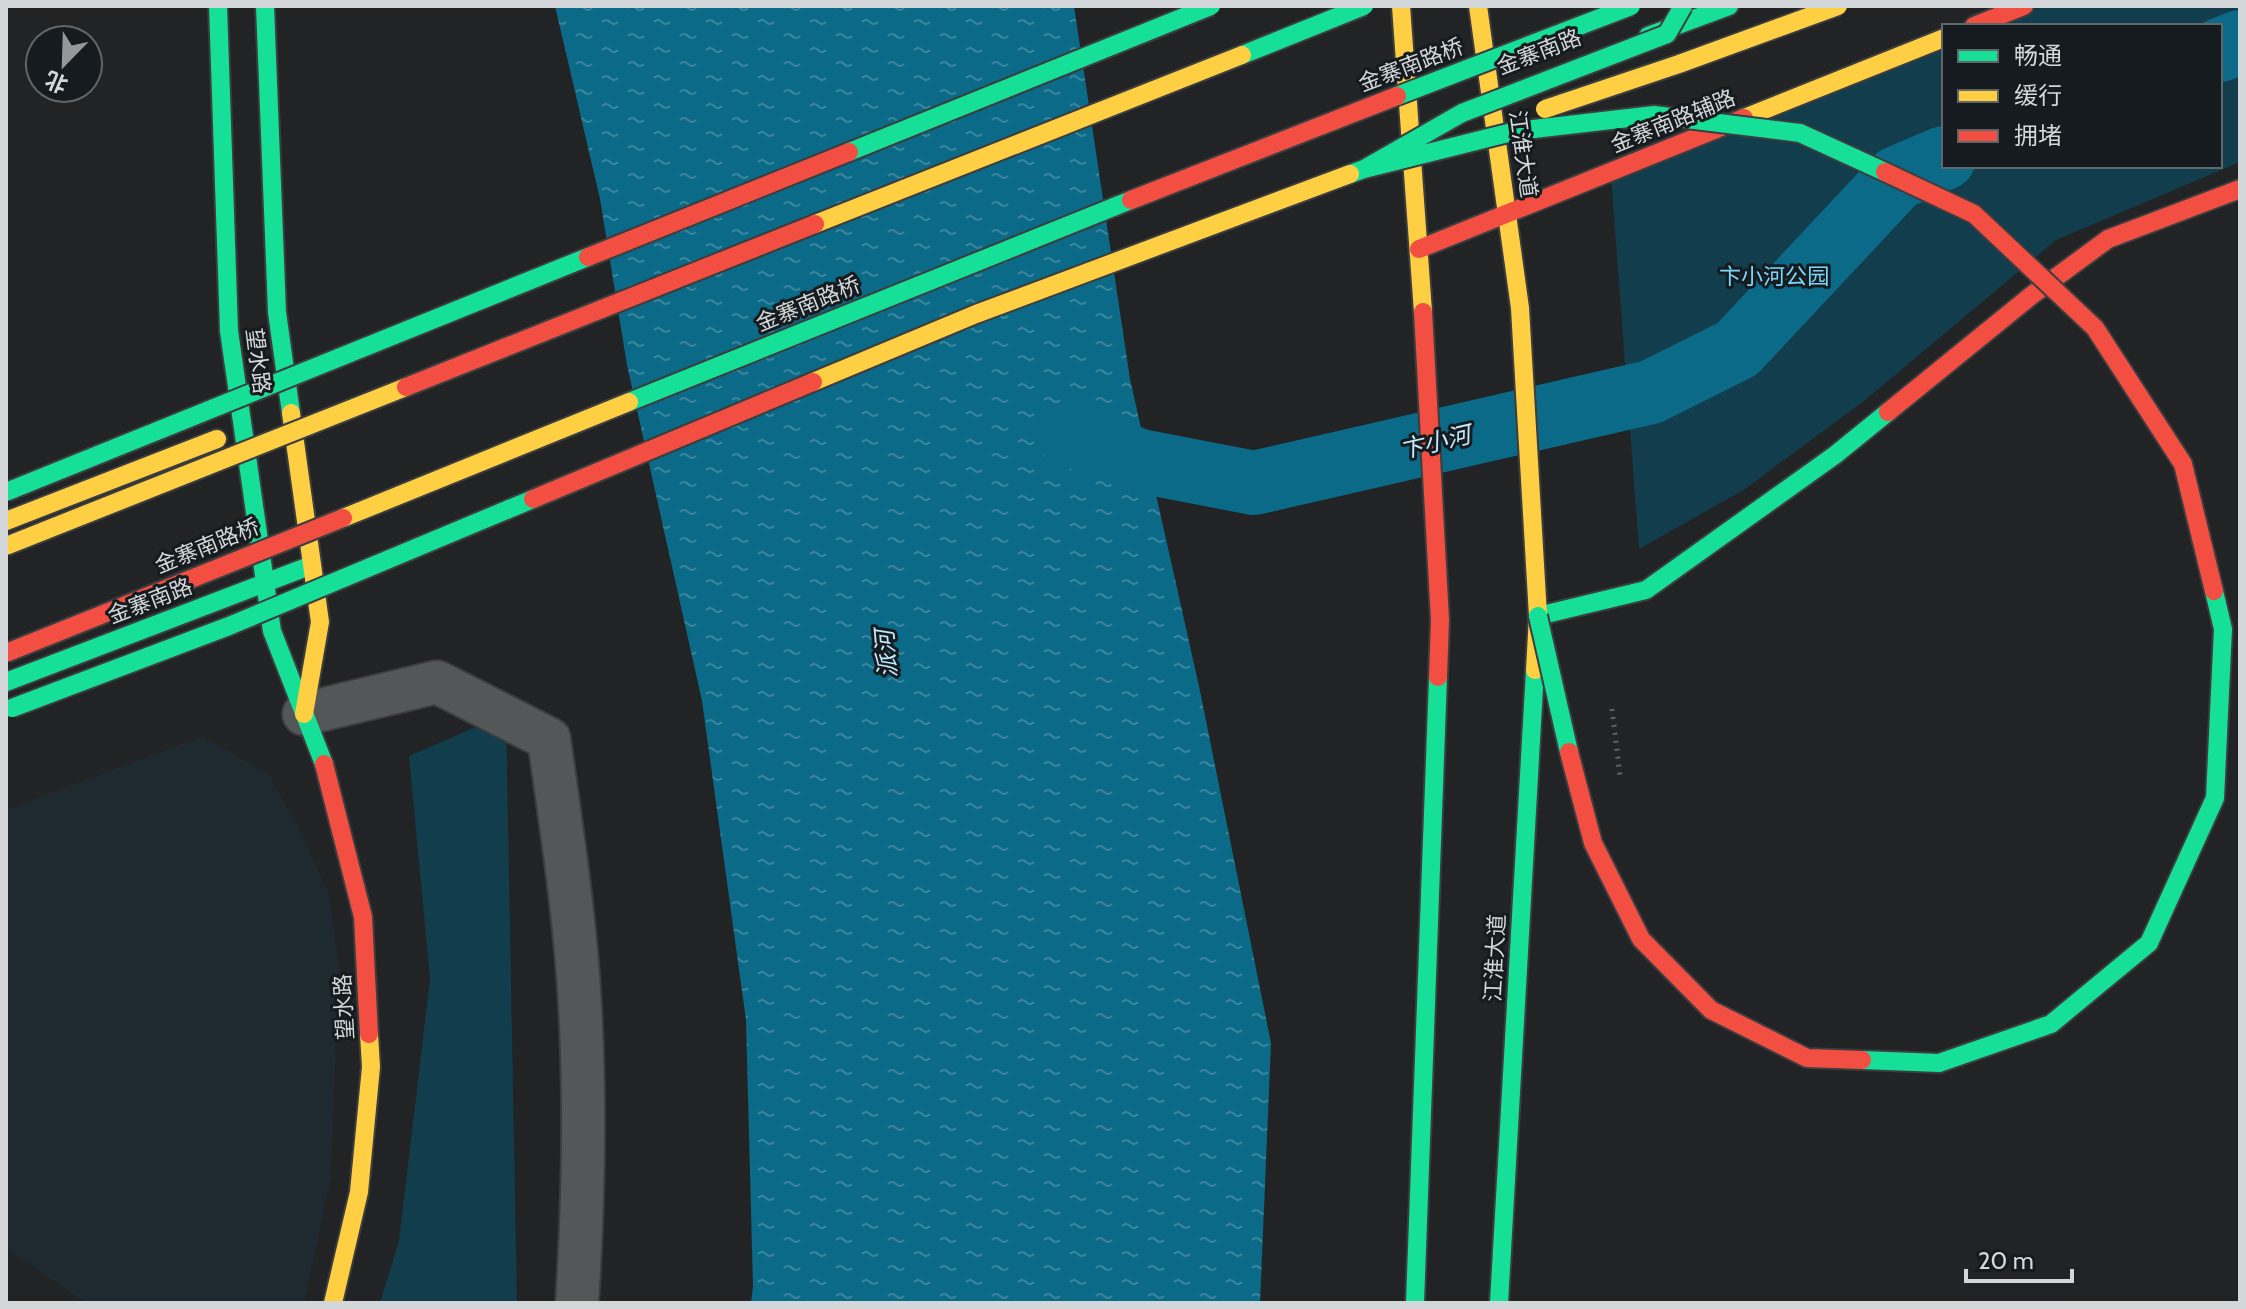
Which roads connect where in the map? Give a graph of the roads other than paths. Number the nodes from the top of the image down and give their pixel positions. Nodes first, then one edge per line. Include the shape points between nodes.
1 (218, 6) edge
2 (265, 6) edge
3 (1211, 6) edge
4 (1364, 6) edge
5 (1401, 6) edge
6 (1478, 6) edge
7 (1631, 6) edge
8 (1683, 6) edge
9 (1729, 6) edge
10 (1838, 6) edge
11 (2024, 6) edge
12 (1979, 24) edge
13 (1942, 39) edge
14 (1490, 96) junction
15 (1410, 126) junction
16 (1364, 169) junction
17 (2240, 189) edge
18 (1507, 214) junction
19 (1419, 249) junction
20 (249, 427) junction
21 (6, 492) edge
22 (6, 521) edge
23 (6, 546) edge
24 (312, 565) junction
25 (265, 583) junction
26 (1538, 616) junction
27 (6, 653) edge
28 (6, 682) edge
29 (12, 708) dead end
30 (304, 714) junction
31 (333, 1303) edge
32 (577, 1303) edge
33 (1415, 1303) edge
34 (1499, 1303) edge

1 - 20 main road, 望水路 via 229,331
2 - 24 main road, 望水路 via 284,413
3 - 21 main road, bridge
4 - 23 main road, bridge
5 - 15 main road
6 - 14 main road, 江淮大道
7 - 27 main road, 金寨南路桥, bridge via 1261,148
8 - 16 main road, bridge via 1667,34 1462,113
9 - 14 main road, 金寨南路
10 - 16 main road, bridge
11 - 12 main road
13 - 18 main road, 金寨南路辅路
14 - 15 main road, 金寨南路
14 - 18 main road, 江淮大道
15 - 19 main road
16 - 26 main road, bridge via 1516,131 1654,115 1800,133 1974,214 2095,328 2183,464 2223,629 2215,798 2149,943 2051,1024 1939,1063 1807,1058 1711,1010 1641,939 1593,843
16 - 29 main road, bridge via 976,314 229,626
17 - 26 main road via 2108,239 1835,455 1646,590
18 - 19 main road, 金寨南路辅路
18 - 26 main road, 江淮大道 via 1520,308
19 - 33 main road via 1440,620
20 - 22 main road
20 - 25 main road, 望水路
24 - 25 main road, 金寨南路
24 - 30 main road, 望水路 via 320,622
25 - 28 main road, 金寨南路
25 - 30 main road, 望水路 via 272,631
26 - 34 main road, 江淮大道
30 - 31 main road, 望水路 via 326,769 363,917 371,1067 359,1192
30 - 32 street via 437,682 549,739 578,974 582,1170

